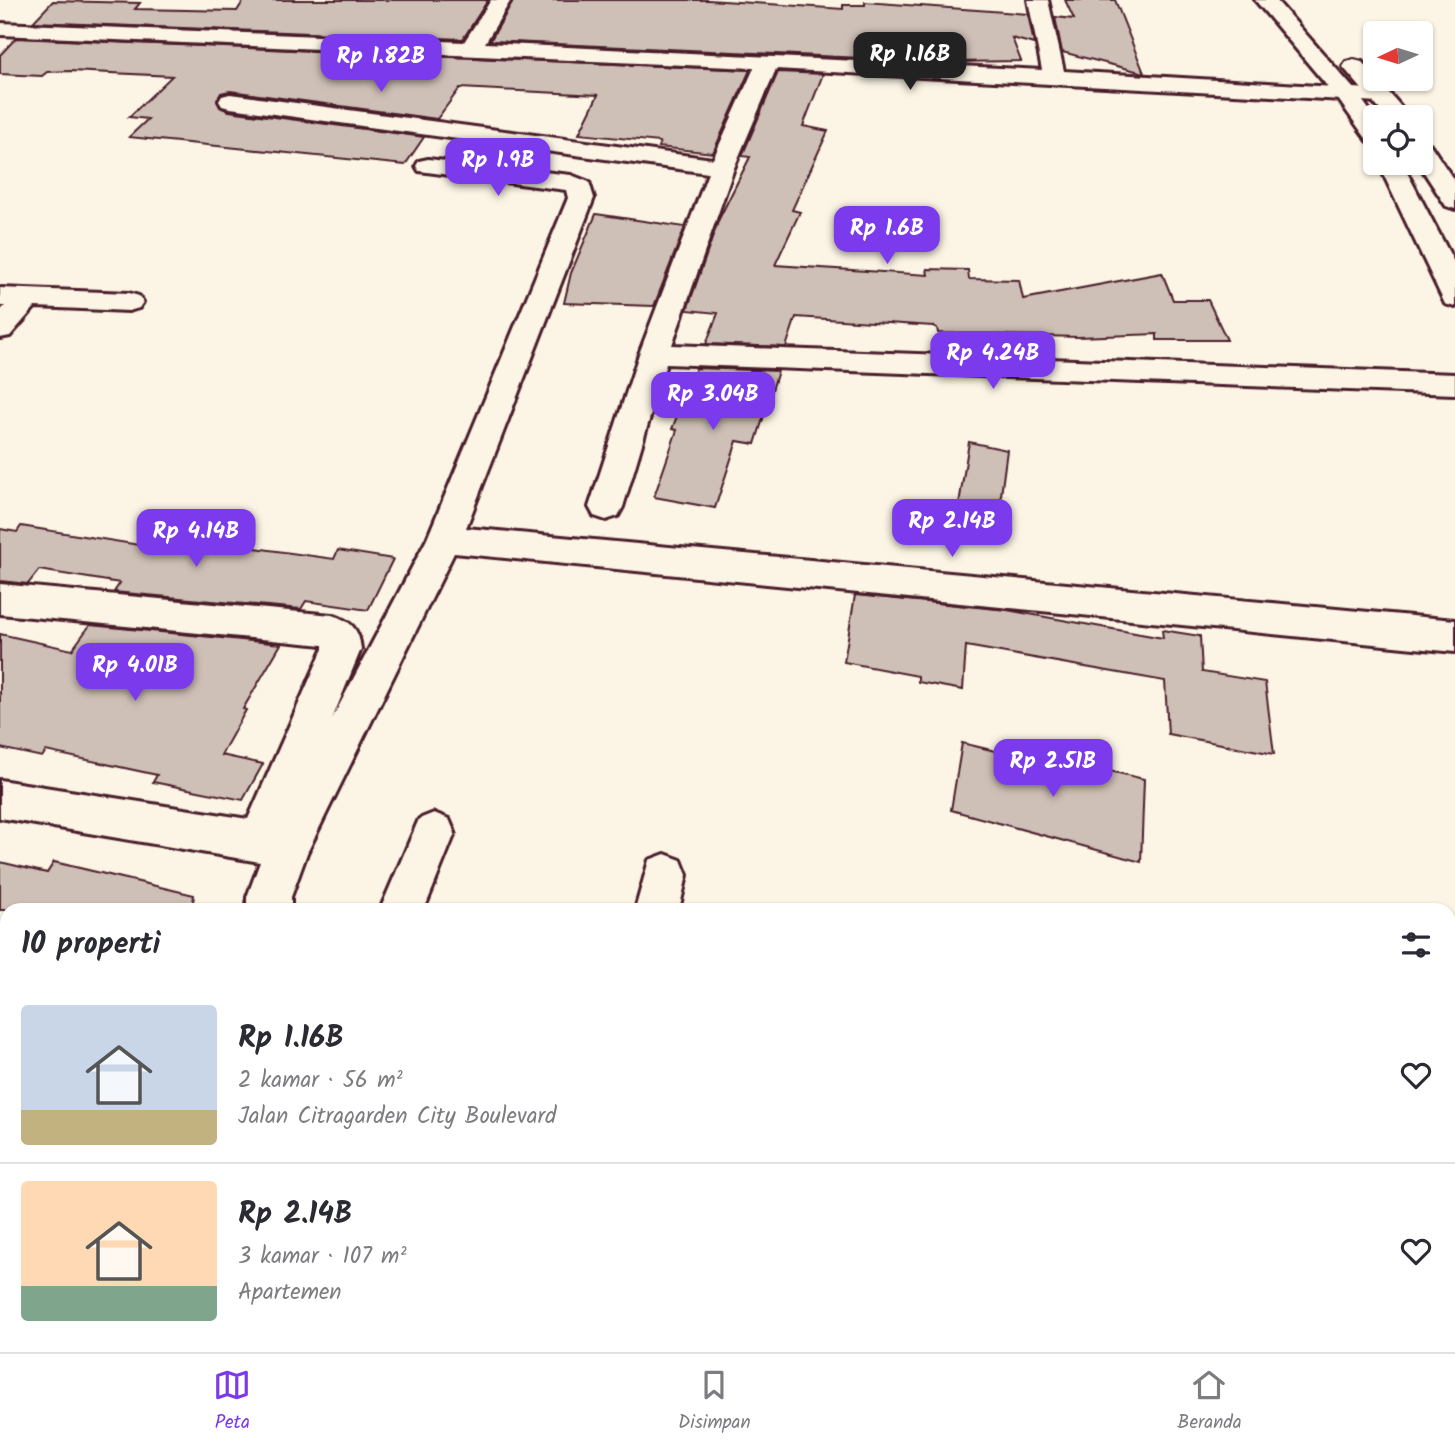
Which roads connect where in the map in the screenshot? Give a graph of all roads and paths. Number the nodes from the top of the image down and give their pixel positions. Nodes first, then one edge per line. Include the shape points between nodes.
1 (501, 0) edge
2 (1265, 0) edge
3 (1031, 1) edge
4 (0, 29) edge
5 (1336, 47) dead end
6 (471, 49) junction
7 (768, 62) junction
8 (1055, 79) junction
9 (1346, 94) junction
10 (1379, 95) junction
11 (230, 101) dead end
12 (1388, 105) edge
13 (1363, 118) edge
14 (428, 166) dead end
15 (1433, 167) edge
16 (722, 168) junction
17 (1396, 175) edge
18 (1455, 201) edge
19 (14, 297) edge
20 (1455, 298) edge
21 (129, 302) dead end
22 (0, 329) edge
23 (654, 354) junction
24 (1455, 384) edge
25 (606, 507) dead end
26 (444, 539) junction
27 (0, 599) edge
28 (1455, 636) edge
29 (0, 799) edge
30 (433, 832) dead end
31 (274, 844) junction
32 (269, 903) edge
33 (405, 903) edge

1 - 6 street
2 - 9 street
3 - 8 street
4 - 6 street
5 - 10 street
6 - 7 street
7 - 8 street
7 - 16 street
8 - 9 street
9 - 10 street
9 - 13 street
10 - 12 street
11 - 16 street
14 - 26 street via 571,183 582,191
15 - 18 street
16 - 23 street
17 - 20 street
19 - 21 street
19 - 22 street
23 - 24 street
23 - 25 street
26 - 28 street
26 - 31 street
27 - 31 street via 332,629 341,637 342,649
29 - 31 street
30 - 33 street
31 - 32 street

